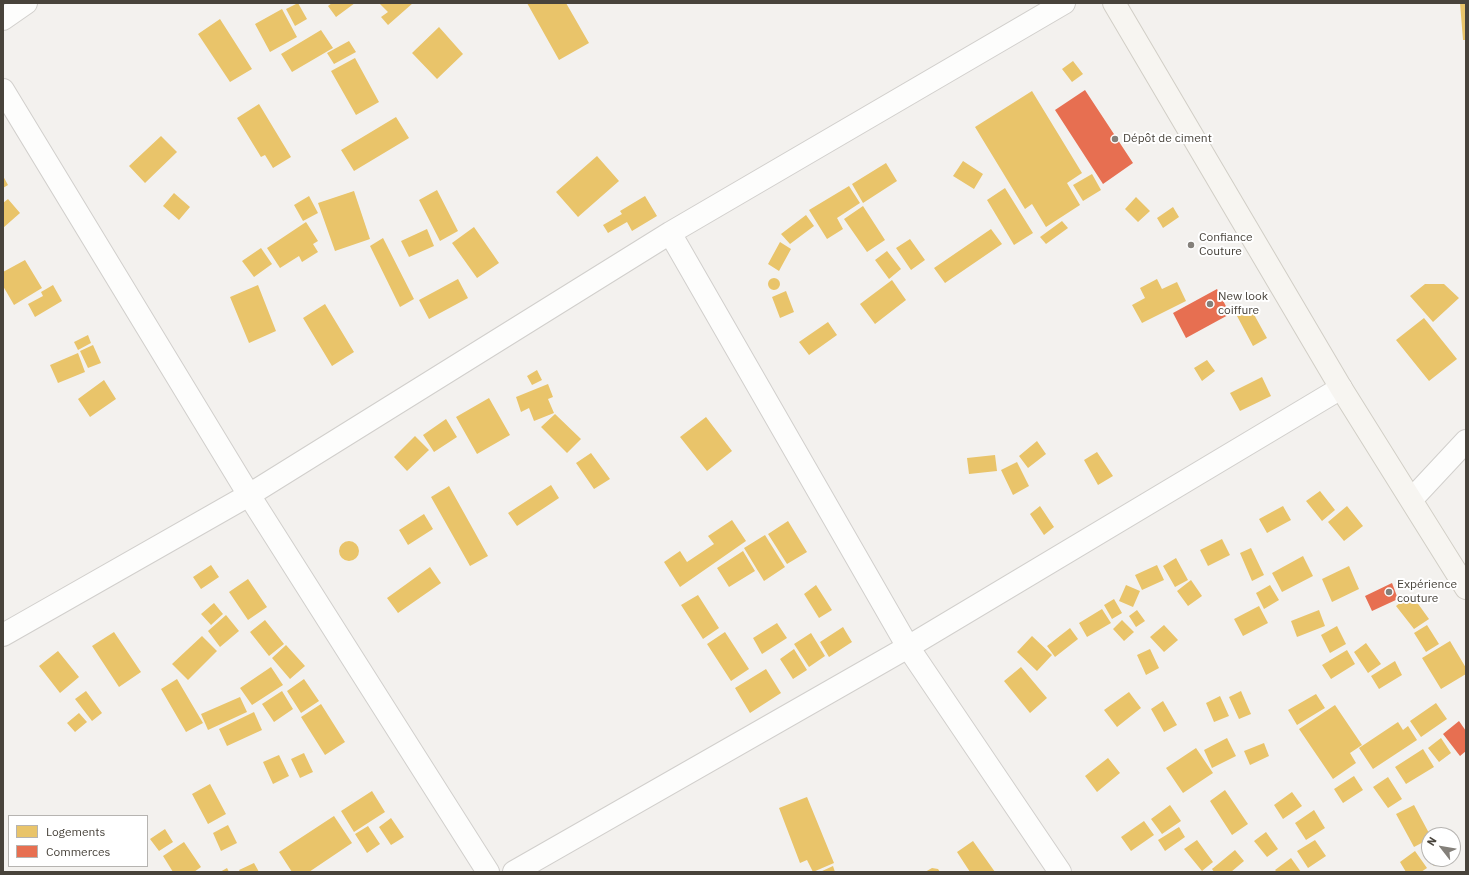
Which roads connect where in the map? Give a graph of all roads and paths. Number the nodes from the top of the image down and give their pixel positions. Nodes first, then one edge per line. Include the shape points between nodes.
1 (26, 3) edge
2 (1064, 3) edge
3 (1114, 3) edge
4 (3, 19) edge
5 (3, 90) edge
6 (670, 232) junction
7 (1341, 388) junction
8 (1466, 441) edge
9 (249, 495) junction
10 (1412, 499) junction
11 (1466, 588) edge
12 (3, 635) edge
13 (908, 647) junction
14 (488, 872) edge
15 (514, 872) edge
16 (1060, 872) edge

1 - 4 street
2 - 6 street
3 - 7 main road
5 - 9 street
6 - 9 street
6 - 13 street
7 - 10 main road
7 - 13 street
8 - 10 street
9 - 12 street
9 - 14 street
10 - 11 main road
13 - 15 street
13 - 16 street

